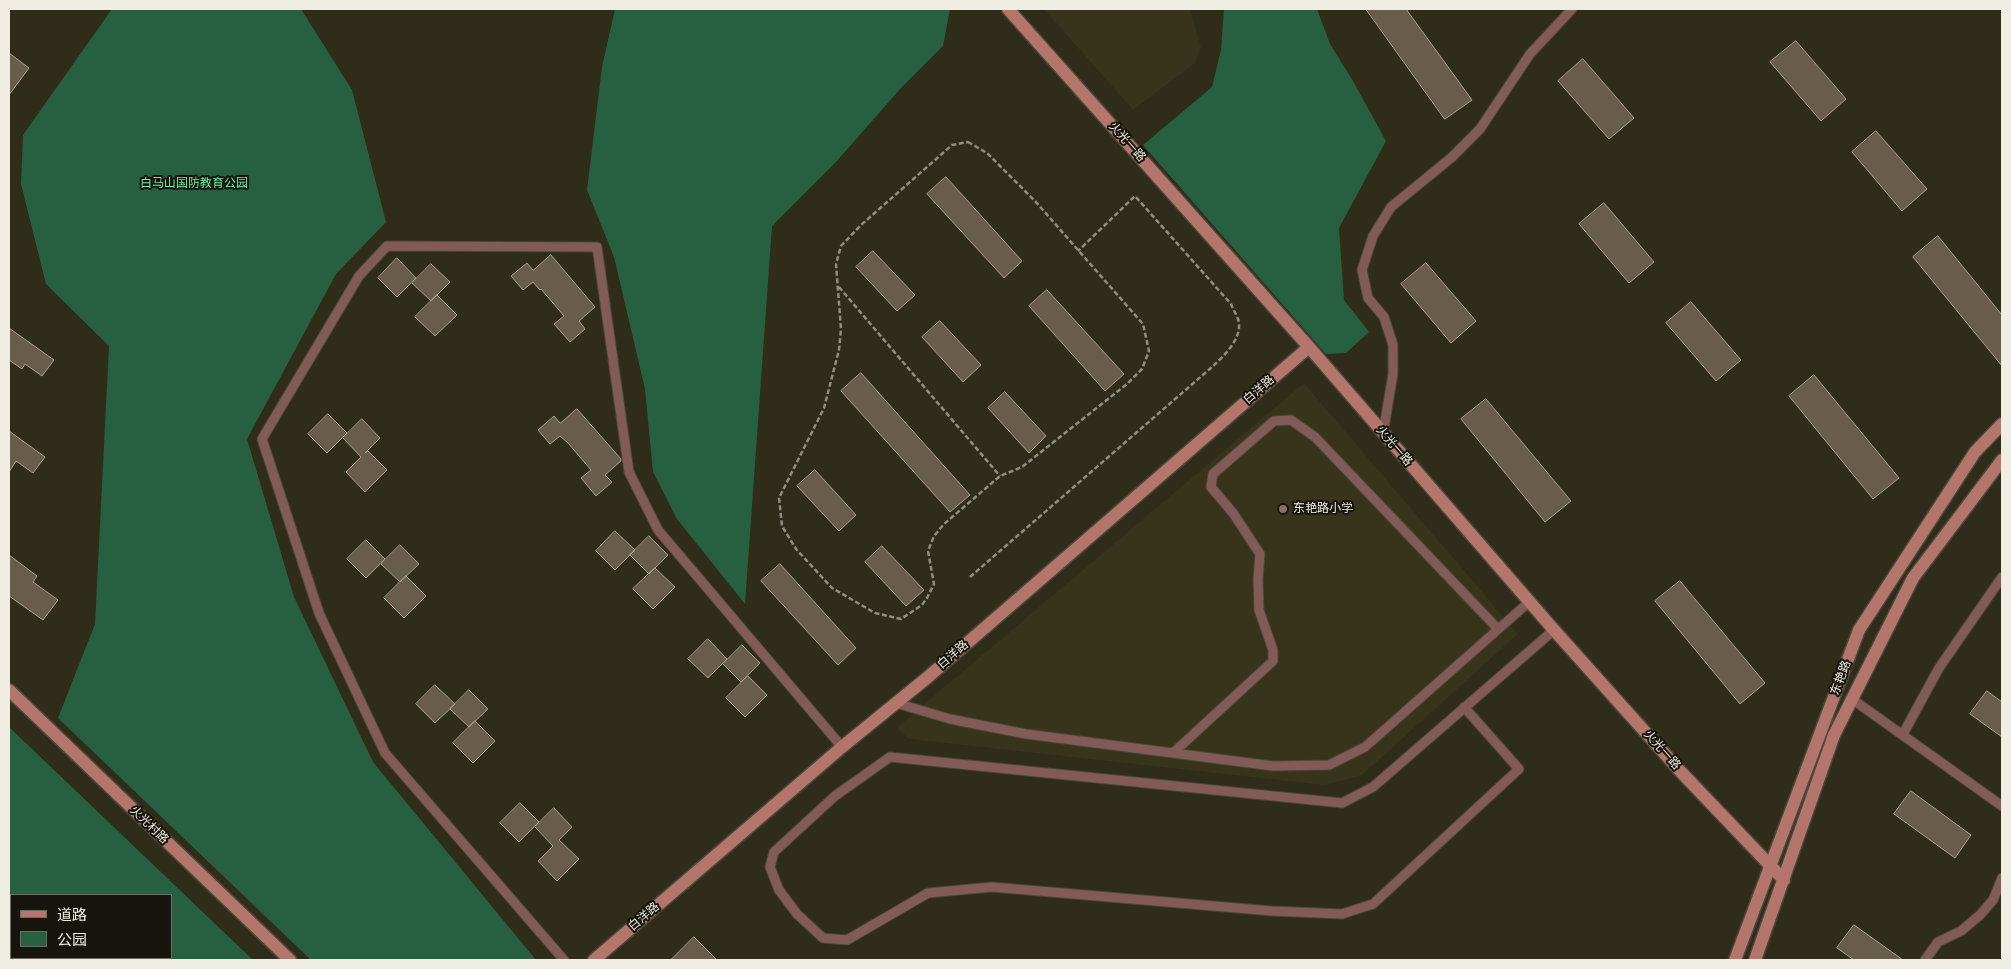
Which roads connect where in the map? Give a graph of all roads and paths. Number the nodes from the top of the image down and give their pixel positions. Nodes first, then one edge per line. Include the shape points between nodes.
1 (1008, 9) edge
2 (1572, 9) edge
3 (1078, 251) junction
4 (838, 286) junction
5 (1309, 347) junction
6 (2002, 424) edge
7 (1383, 433) junction
8 (2002, 460) edge
9 (1000, 476) junction
10 (970, 576) dead end
11 (2002, 577) edge
12 (1529, 602) junction
13 (1498, 629) junction
14 (1554, 630) junction
15 (9, 690) edge
16 (1852, 699) junction
17 (896, 703) junction
18 (1464, 707) junction
19 (1903, 734) junction
20 (842, 747) junction
21 (1173, 753) junction
22 (2002, 806) edge
23 (1771, 866) junction
24 (2002, 878) edge
25 (1784, 880) junction
26 (290, 960) edge
27 (564, 960) edge
28 (594, 960) edge
29 (1735, 960) edge
30 (1755, 960) edge
31 (1925, 960) edge

1 - 5 street, 火光一路
2 - 7 lane via 1530,54 1480,129 1391,207 1372,236 1362,270 1368,298 1384,317 1393,344 1393,374
3 - 4 path via 1035,201 987,153 968,142 952,145 841,246 836,264
3 - 9 path via 1143,324 1149,351 1142,369 1127,384 1022,467
3 - 10 path via 1135,196 1231,304 1239,321 1236,339 1212,367
4 - 9 path
4 - 9 path via 841,329 824,408 779,498 782,526 796,548 832,588 875,613 901,619 922,605 934,584 928,551 934,536
5 - 7 street, 火光一路
5 - 17 street, 白洋路
6 - 23 street, 东艳路 via 1975,452 1859,630
7 - 12 street, 火光一路
8 - 16 street, 东艳路 via 1913,578
11 - 19 lane via 1939,668
12 - 13 lane
12 - 14 street, 火光一路
13 - 21 lane via 1365,747 1329,765 1273,766
13 - 21 lane via 1315,436 1291,420 1274,421 1213,474 1211,487 1260,554 1259,610 1273,650 1273,661
14 - 18 lane
14 - 23 street, 火光一路 via 1681,772
15 - 26 street, 火光村路
16 - 19 lane
16 - 25 street, 东艳路 via 1834,735
17 - 20 street, 白洋路
17 - 21 lane via 950,719 1026,734
18 - 18 lane via 1519,769 1373,904 1342,914 992,887 928,893 847,940 823,938 797,914 779,890 770,867 774,852 801,826 835,796 890,757 1342,803 1372,787
19 - 22 lane
20 - 27 lane via 658,530 629,472 597,247 387,246 360,276 262,440 318,613 385,753
20 - 28 street, 白洋路
23 - 25 street, 火光一路
23 - 29 street, 东艳路
24 - 31 lane via 1993,900 1980,915 1961,931 1938,942
25 - 30 street, 东艳路

